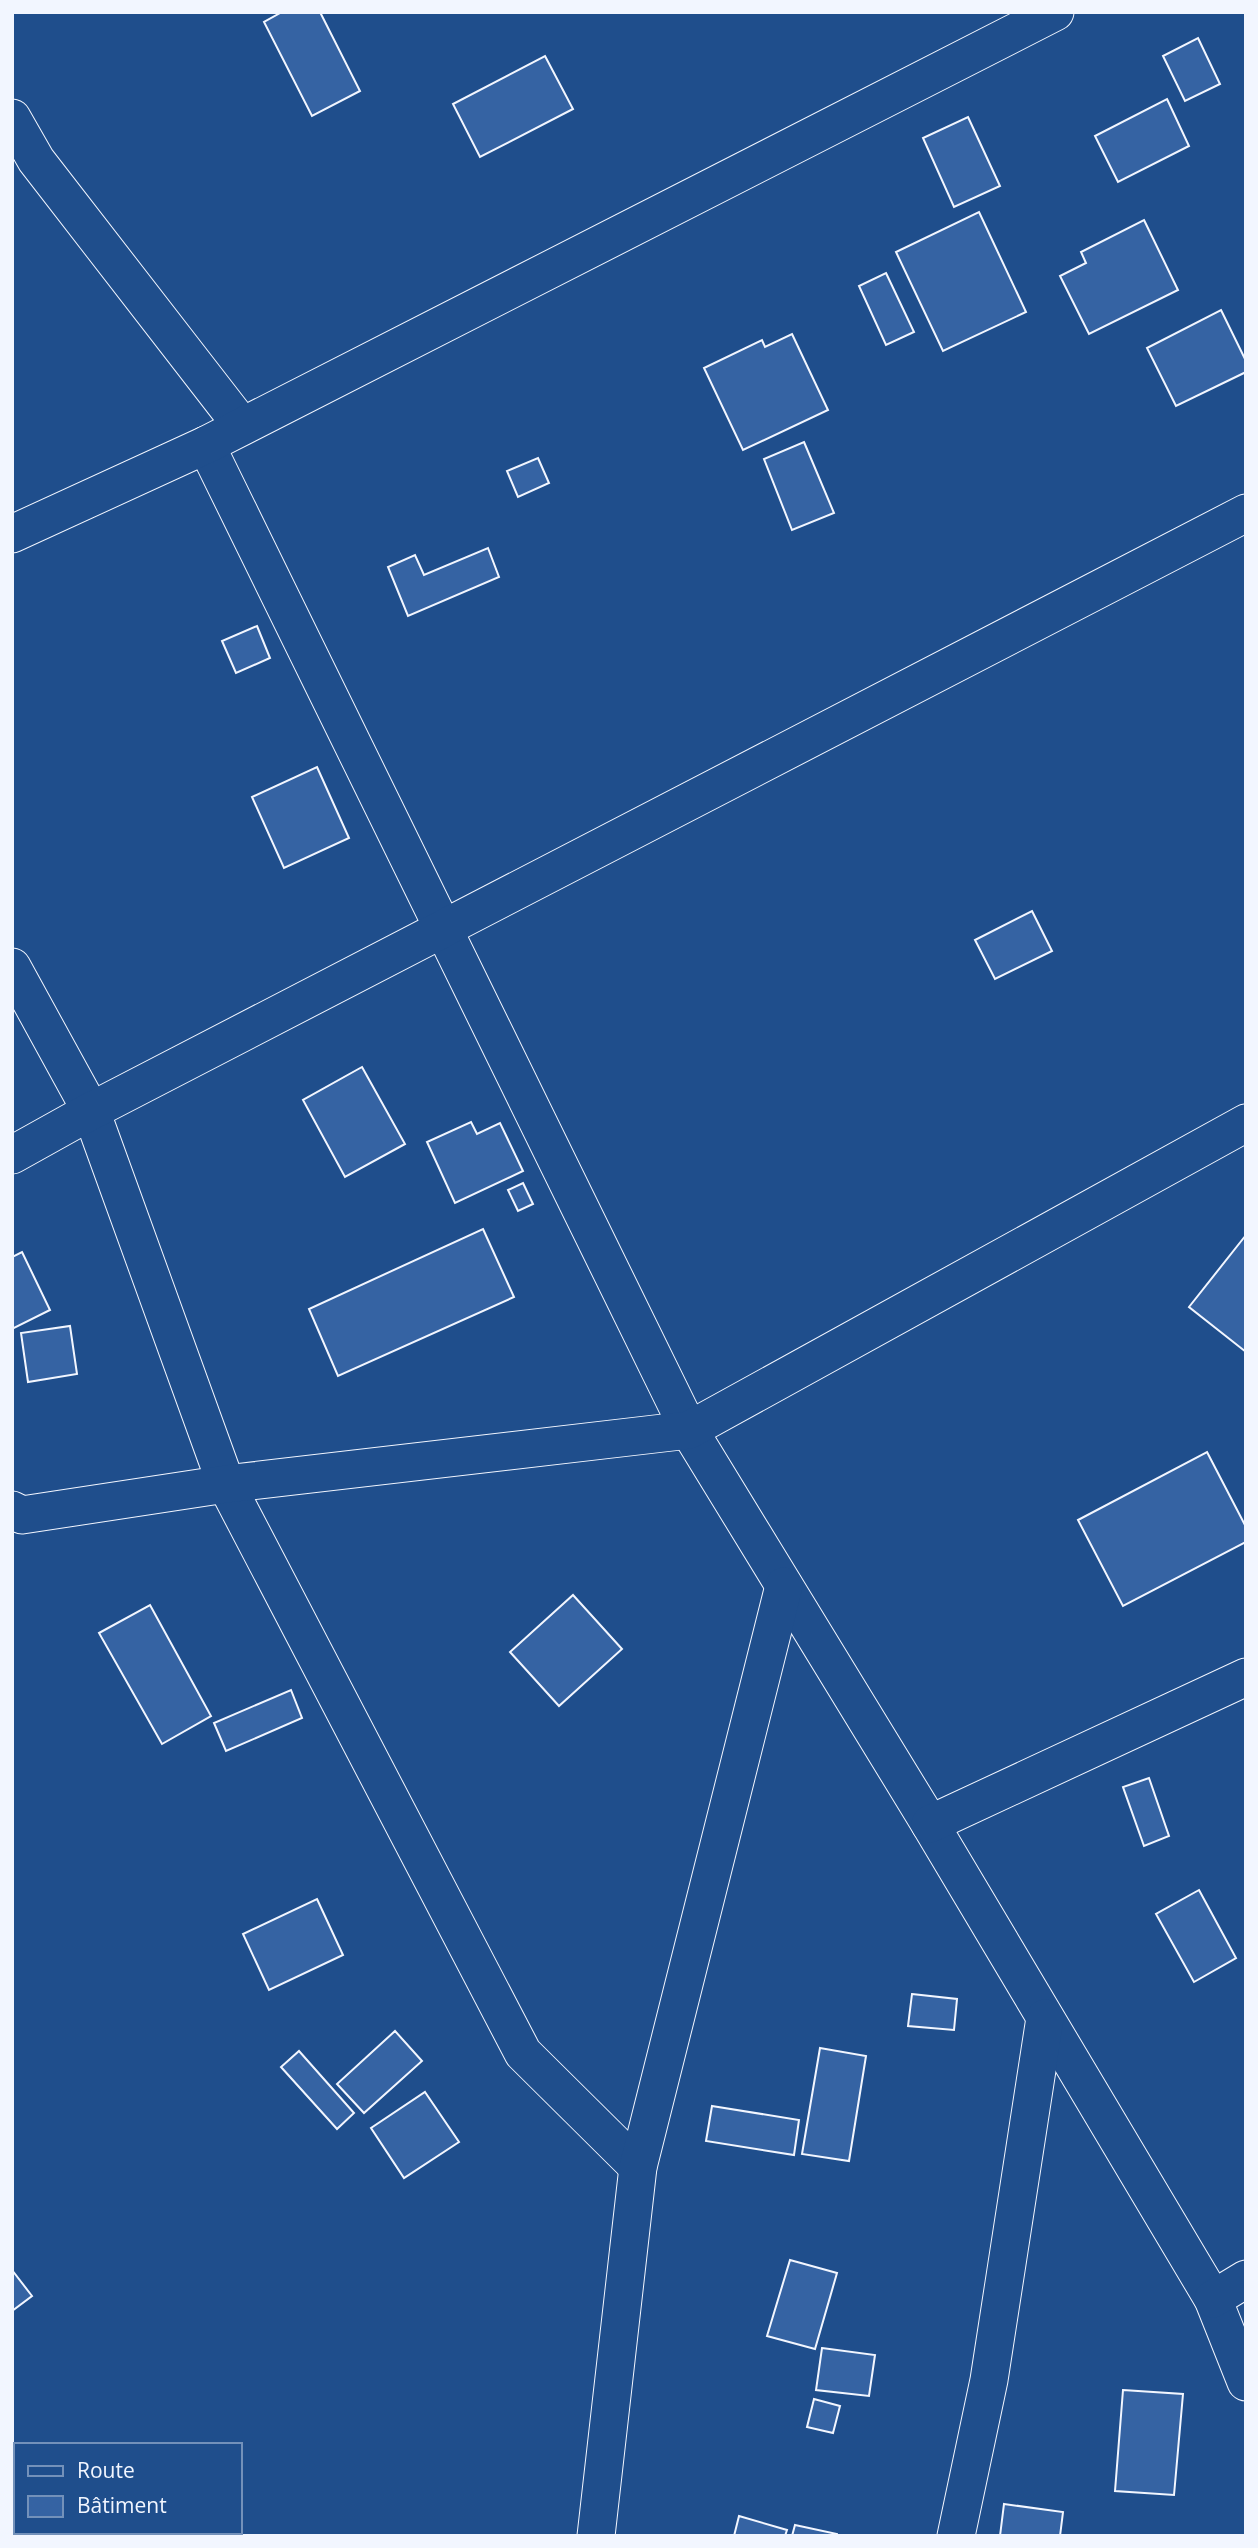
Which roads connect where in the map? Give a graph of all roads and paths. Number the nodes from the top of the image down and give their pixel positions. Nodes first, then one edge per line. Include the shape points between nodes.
1 (1055, 12) edge
2 (12, 118) edge
3 (242, 426) junction
4 (206, 445) junction
5 (1246, 513) edge
6 (12, 534) edge
7 (442, 929) junction
8 (12, 968) edge
9 (90, 1111) junction
10 (1246, 1123) edge
11 (12, 1155) edge
12 (689, 1430) junction
13 (226, 1484) junction
14 (12, 1510) edge
15 (784, 1586) junction
16 (1246, 1677) edge
17 (930, 1825) junction
18 (1045, 2018) junction
19 (638, 2167) junction
20 (1246, 2279) edge
21 (1213, 2299) junction
22 (1246, 2382) edge
23 (596, 2536) edge
24 (956, 2536) edge

1 - 3 street
2 - 3 street via 36,160
3 - 4 street
4 - 6 street
4 - 7 street
5 - 7 street
7 - 9 street
7 - 12 street
8 - 9 street
9 - 11 street
9 - 13 street
10 - 12 street
12 - 13 street
12 - 15 street
13 - 14 street via 22,1515
13 - 19 street via 523,2053
15 - 17 street
15 - 19 street
16 - 17 street
17 - 18 street
18 - 21 street
18 - 24 street via 989,2381
19 - 23 street
20 - 21 street
21 - 22 street

